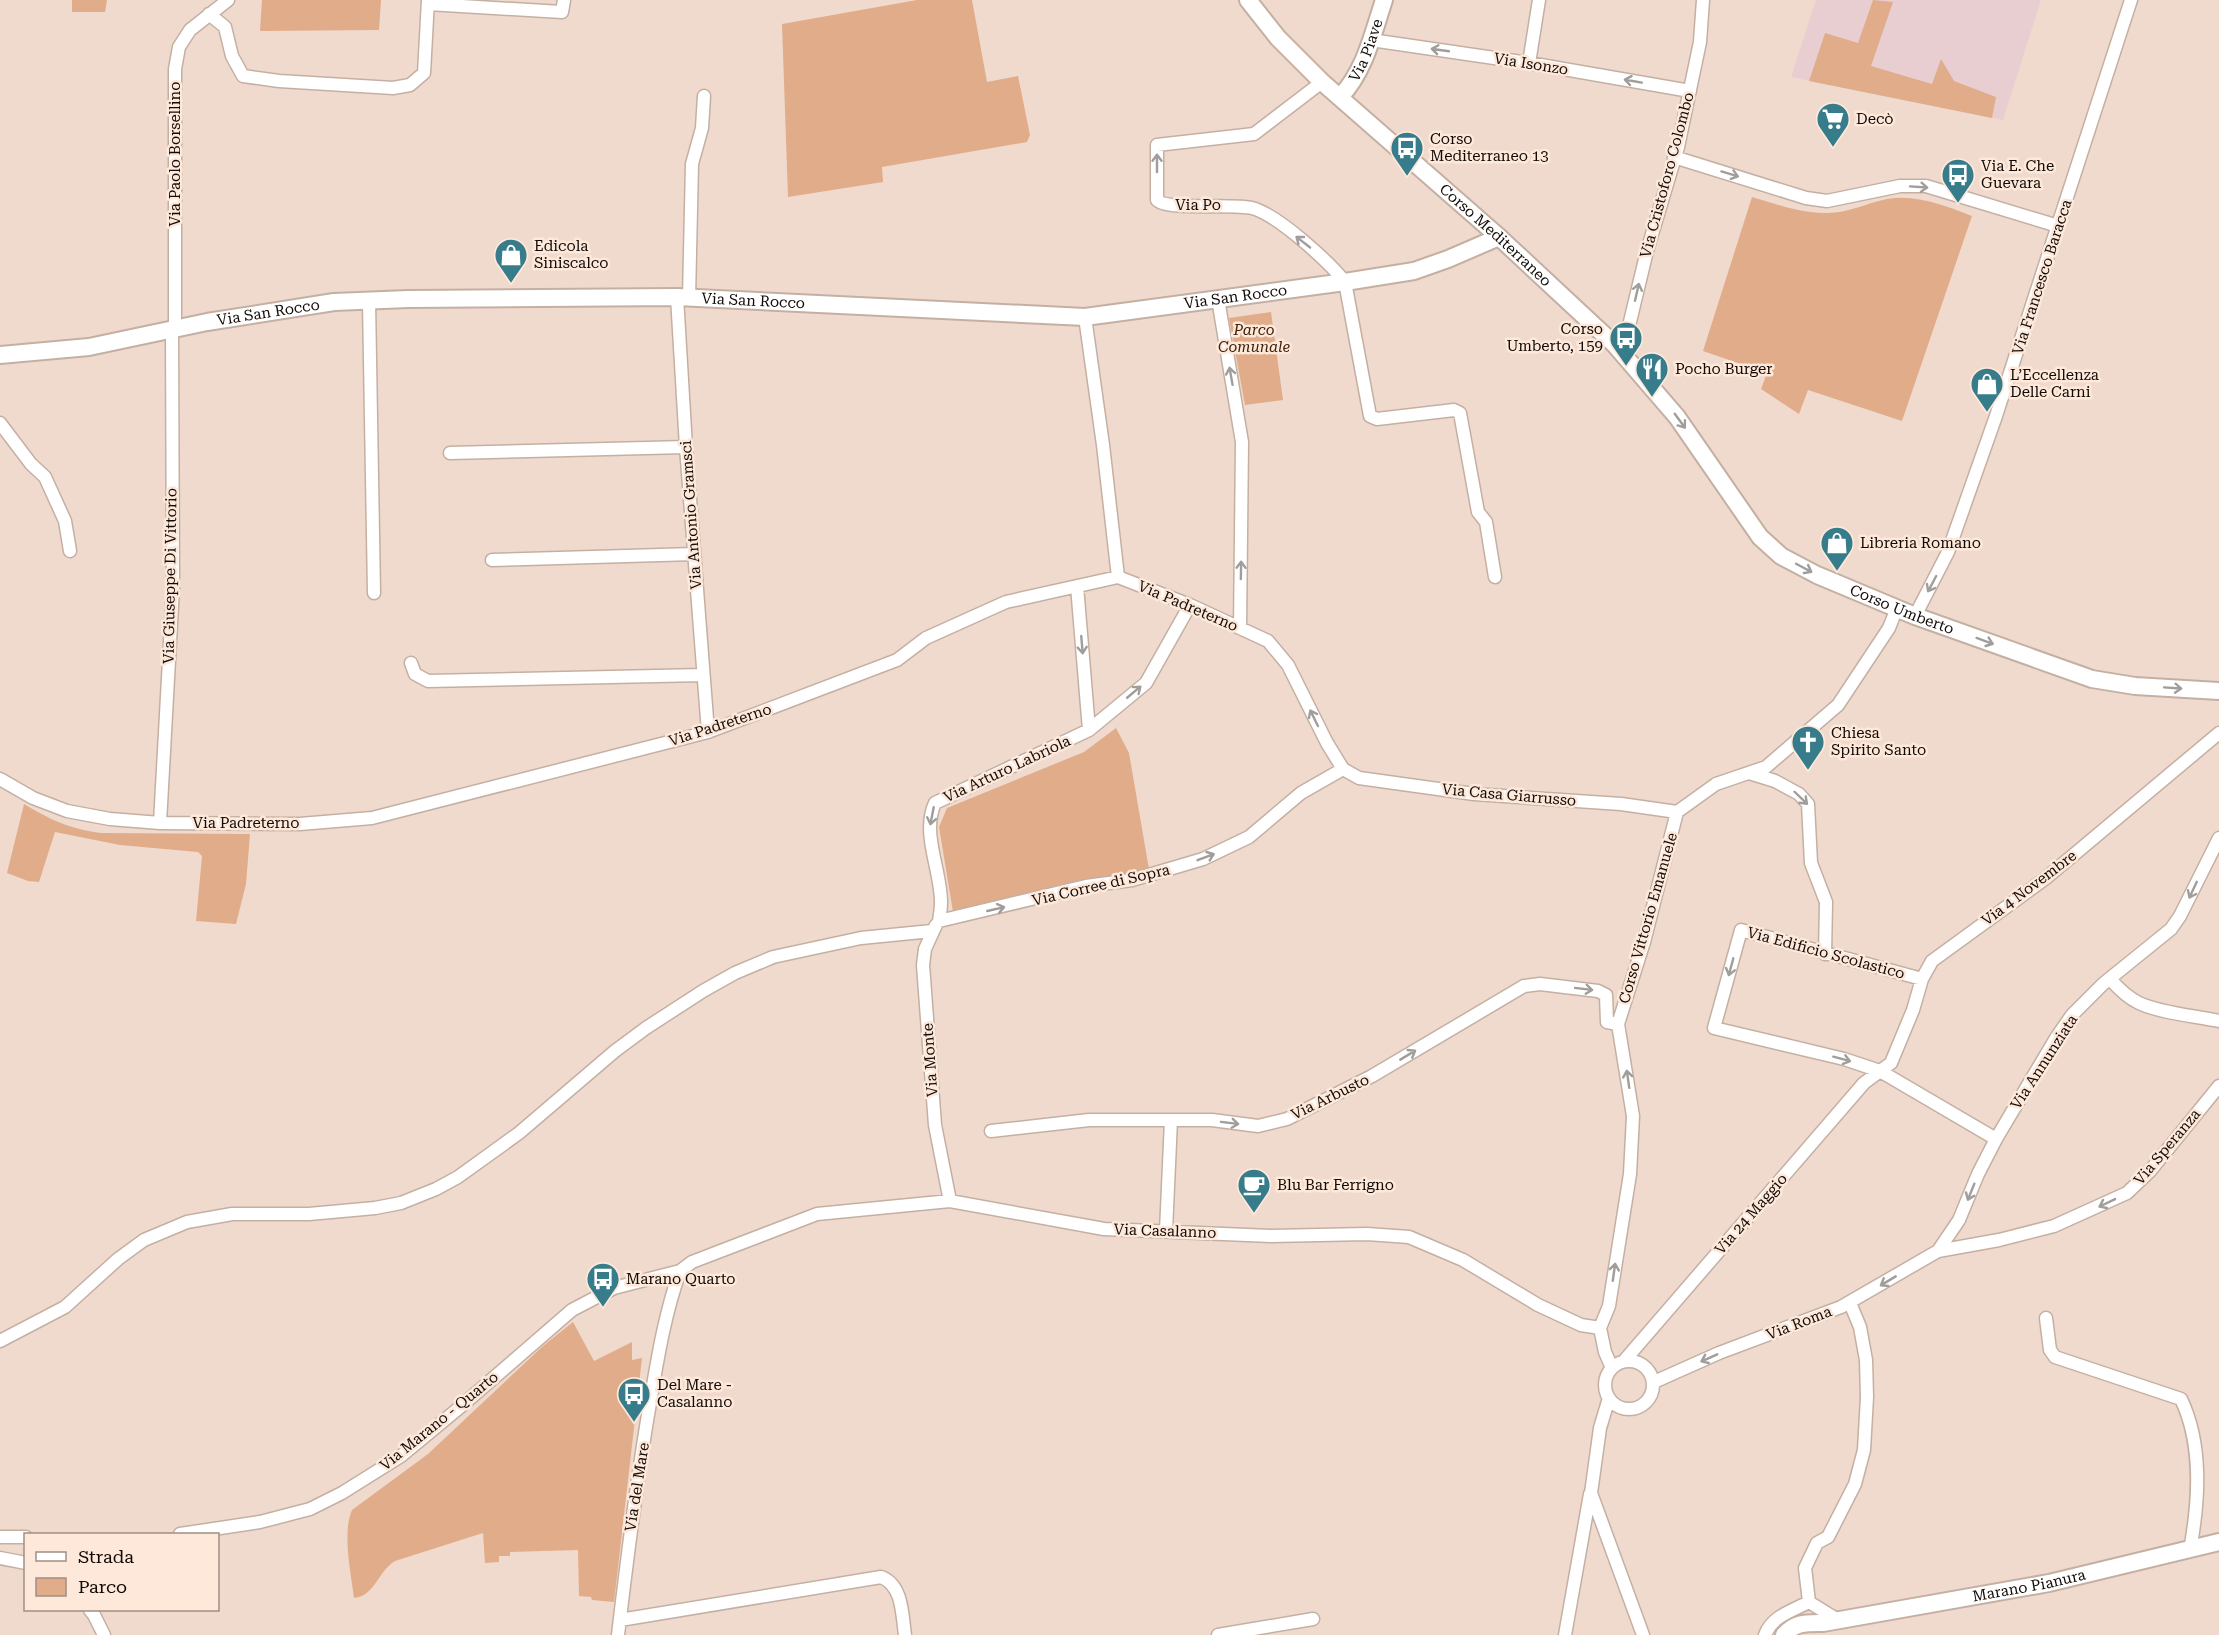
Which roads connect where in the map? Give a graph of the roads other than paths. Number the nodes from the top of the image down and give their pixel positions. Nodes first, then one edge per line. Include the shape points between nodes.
1 (228, 0) edge
2 (564, 0) edge
3 (1248, 0) edge
4 (1384, 0) edge
5 (1539, 0) edge
6 (1703, 0) edge
7 (2131, 0) edge
8 (428, 2) edge
9 (209, 14) junction
10 (1371, 40) junction
11 (1529, 63) junction
12 (1322, 82) junction
13 (1690, 91) junction
14 (704, 96) dead end
15 (1340, 97) junction
16 (1674, 157) junction
17 (2058, 226) junction
18 (1498, 237) junction
19 (1345, 282) junction
20 (683, 298) junction
21 (1218, 299) junction
22 (369, 301) junction
23 (1085, 317) junction
24 (173, 329) junction
25 (1615, 345) junction
26 (0, 355) edge
27 (0, 423) edge
28 (686, 447) junction
29 (450, 453) dead end
30 (70, 551) dead end
31 (694, 554) junction
32 (492, 560) dead end
33 (1118, 577) junction
34 (1495, 577) dead end
35 (1077, 586) junction
36 (374, 593) dead end
37 (1190, 605) junction
38 (1897, 608) junction
39 (1915, 616) junction
40 (1240, 628) junction
41 (411, 663) dead end
42 (702, 675) junction
43 (2219, 692) edge
44 (1089, 730) junction
45 (708, 732) junction
46 (2219, 733) edge
47 (1343, 769) junction
48 (1749, 773) junction
49 (0, 779) edge
50 (1677, 812) junction
51 (160, 823) junction
52 (2219, 838) edge
53 (935, 926) junction
54 (1825, 954) junction
55 (1922, 979) junction
56 (2110, 979) junction
57 (2219, 1021) edge
58 (1618, 1024) junction
59 (1880, 1071) junction
60 (2219, 1086) edge
61 (1172, 1120) junction
62 (991, 1131) dead end
63 (1996, 1139) junction
64 (950, 1201) junction
65 (1166, 1232) junction
66 (1938, 1251) junction
67 (680, 1271) junction
68 (1850, 1303) junction
69 (2046, 1318) dead end
70 (1600, 1328) junction
71 (0, 1341) edge
72 (1624, 1361) junction
73 (1612, 1368) junction
74 (1654, 1382) junction
75 (1609, 1398) junction
76 (1591, 1493) junction
77 (187, 1533) edge
78 (24, 1537) edge
79 (0, 1538) edge
80 (2219, 1542) edge
81 (2190, 1550) junction
82 (0, 1558) edge
83 (24, 1563) edge
84 (1809, 1602) junction
85 (91, 1611) edge
86 (1313, 1619) dead end
87 (620, 1620) junction
88 (1838, 1620) junction
89 (104, 1635) edge
90 (618, 1635) edge
91 (905, 1635) edge
92 (1218, 1635) edge
93 (1565, 1635) edge
94 (1643, 1635) edge
95 (1765, 1635) edge
96 (1784, 1635) edge

1 - 9 street, Via Paolo Borsellino
2 - 8 street via 562,12
3 - 12 street, Corso Mediterraneo via 1278,38
4 - 10 street, Via Piave
5 - 11 street
6 - 13 street, Via Cristoforo Colombo
7 - 17 street, Via Francesco Baracca
8 - 9 street via 424,73 410,85 393,88 243,76 232,56 225,27
9 - 24 street, Via Paolo Borsellino via 190,30 179,47 175,69
11 -> 10 street, Via Isonzo
10 - 15 street, Via Piave via 1353,84
13 -> 11 street, Via Isonzo
12 - 15 street, Corso Mediterraneo
19 -> 12 street, Via Po via 1314,250 1255,209 1166,206 1157,201 1157,145 1254,134
13 - 16 street, Via Cristoforo Colombo
14 - 20 street, Via Antonio Gramsci via 702,128 692,164
15 - 18 street, Corso Mediterraneo
16 -> 17 street via 1806,198 1827,201 1900,186 1926,186
25 -> 16 street, Via Cristoforo Colombo via 1628,330
17 -> 39 street, Via Francesco Baracca via 1948,552
18 - 19 street, Via San Rocco via 1414,270
18 - 25 street, Corso Mediterraneo
19 - 21 street, Via San Rocco
19 - 34 street via 1370,416 1377,419 1454,410 1460,414
20 - 22 street, Via San Rocco
20 - 23 street, Via San Rocco
20 - 28 street, Via Antonio Gramsci
21 - 23 street, Via San Rocco
40 -> 21 street via 1242,442
22 - 24 street, Via San Rocco via 334,302
22 - 36 street
23 - 33 street
24 - 26 street, Via San Rocco via 89,347
24 - 51 street, Via Giuseppe Di Vittorio via 173,588
25 -> 38 street, Corso Umberto via 1677,417 1760,537 1781,556 1817,575
27 - 30 street via 45,477 66,521
28 - 29 street
28 - 31 street, Via Antonio Gramsci
31 - 32 street
31 - 42 street, Via Antonio Gramsci
33 - 35 street, Via Padreterno
33 - 37 street, Via Padreterno
35 -> 44 street, Via Arturo Labriola
35 - 45 street, Via Padreterno via 998,605 926,638 897,660
37 - 40 street, Via Padreterno
44 -> 37 street, Via Arturo Labriola via 1146,683
38 - 39 street, Corso Umberto
38 - 48 street, Corso Vittorio Emanuele via 1889,628 1838,705 1766,767
39 -> 43 street, Corso Umberto via 2092,679
47 -> 40 street, Via Padreterno via 1288,665 1268,641
41 - 42 street via 415,674 428,681
42 - 45 street, Via Antonio Gramsci
44 -> 53 street, Via Arturo Labriola via 935,803 930,828 941,902
45 - 51 street, Via Padreterno via 372,818 300,824
46 - 55 street, Via 4 Novembre via 2046,878 1932,961
47 - 50 street, Via Casa Giarrusso via 1359,778 1474,794 1621,804
53 -> 47 street, Via Corree di Sopra via 1086,886 1132,880 1203,859 1249,837 1302,793
48 - 50 street, Corso Vittorio Emanuele via 1716,784
48 -> 54 street via 1775,781 1808,804 1811,863 1826,902
49 - 51 street, Via Padreterno via 67,811
50 - 58 street, Corso Vittorio Emanuele via 1644,942
52 -> 56 street, Via Annunziata via 2171,929
53 - 64 street, Via Monte via 923,965 935,1125
53 - 71 street, Via Corree di Sopra via 773,957 735,973 615,1051 519,1133 436,1189 375,1208 309,1214 232,1214 187,1222 144,1240 66,1307
54 - 55 street, Via Edificio Scolastico
54 -> 59 street, Via Edificio Scolastico via 1741,930 1714,1028
55 - 59 street, Via 4 Novembre via 1891,1063
56 - 57 street via 2138,1003
56 - 63 street, Via Annunziata via 2072,1015
61 -> 58 street, Via Arbusto via 1258,1126 1287,1119 1372,1076 1524,986 1540,984 1598,991 1606,995 1607,1022
70 -> 58 street, Corso Vittorio Emanuele via 1609,1306 1631,1159 1633,1116
59 - 63 street, Via Edificio Scolastico
59 - 72 street, Via 24 Maggio via 1863,1083
60 -> 66 street, Via Speranza via 2150,1171 2127,1193 2054,1226
61 - 62 street, Via Arbusto via 1089,1120
61 - 65 street
63 -> 66 street, Via Annunziata via 1959,1220
64 - 65 street, Via Casalanno via 1104,1229
64 - 67 street, Via Casalanno via 817,1214 692,1262
65 - 70 street, Via Casalanno via 1409,1237 1463,1260 1538,1305 1581,1325
66 -> 68 street, Via Roma
67 - 77 street, Via Marano - Quarto via 614,1288 572,1310 401,1456 342,1493 310,1509 260,1522
67 - 87 street, Via del Mare via 661,1335 627,1550
68 -> 74 street, Via Roma
68 - 84 street via 1860,1327 1866,1360 1864,1450 1855,1484 1828,1537 1816,1543 1805,1568
69 - 81 street via 2050,1350 2055,1357 2181,1399 2195,1443 2197,1477
70 - 73 street
72 - 73 street
72 - 74 street via 1647,1368
73 - 75 street via 1605,1382
74 - 75 street via 1650,1398 1638,1408 1622,1408
75 - 76 street via 1600,1428
76 - 93 street
76 - 94 street
78 - 79 street
80 - 81 street, Marano Pianura
81 - 88 street, Marano Pianura via 2049,1583
82 - 83 street
84 - 88 street
84 - 95 street via 1776,1619
85 - 89 street
86 - 92 street
87 - 90 street, Via del Mare
87 - 91 street via 881,1576 898,1591
88 - 96 street, Marano Pianura via 1791,1626

